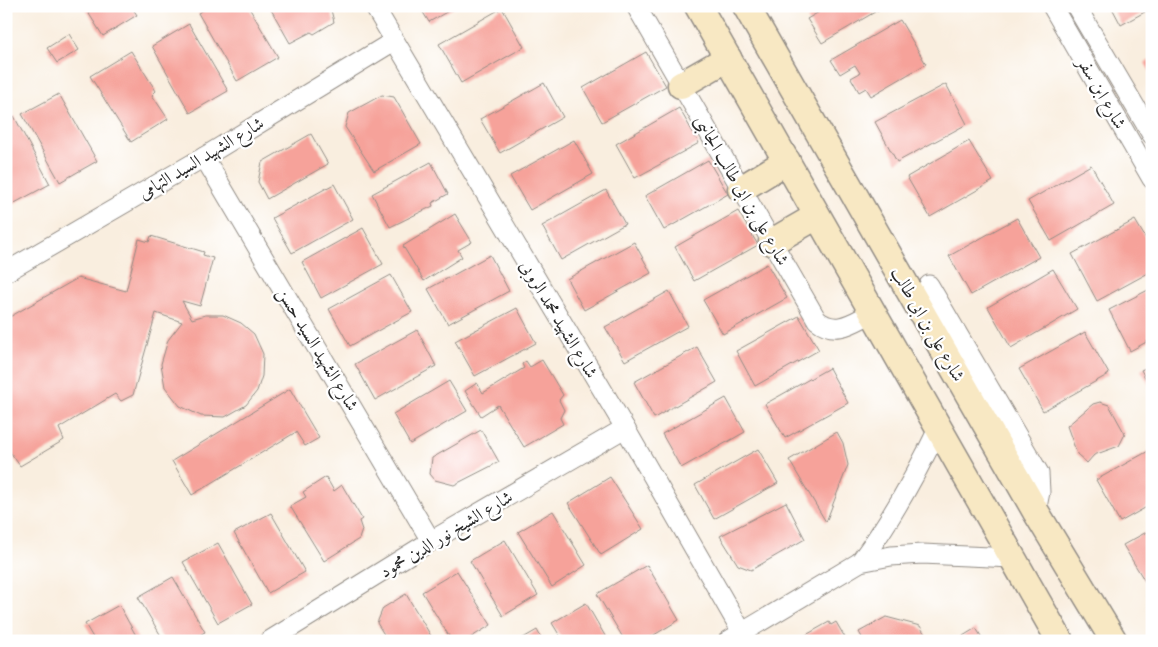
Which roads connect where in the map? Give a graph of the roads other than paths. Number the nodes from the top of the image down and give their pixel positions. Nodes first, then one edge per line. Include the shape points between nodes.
1 (374, 6) edge
2 (636, 6) edge
3 (698, 6) edge
4 (746, 6) edge
5 (1052, 6) edge
6 (1076, 6) edge
7 (394, 41) junction
8 (728, 58) junction
9 (681, 85) junction
10 (1152, 135) edge
11 (204, 157) junction
12 (786, 161) junction
13 (1152, 178) edge
14 (741, 189) junction
15 (817, 216) junction
16 (772, 242) junction
17 (6, 272) edge
18 (929, 286) dead end
19 (872, 313) junction
20 (938, 427) junction
21 (625, 428) junction
22 (1036, 512) junction
23 (431, 542) junction
24 (1013, 558) junction
25 (860, 562) junction
26 (735, 637) edge
27 (269, 641) edge
28 (1060, 641) edge
29 (1114, 641) edge

1 - 7 street, شارع الشهيد محمد الروبى
2 - 9 street, شارع على بن ابى طالب الجانبى
3 - 8 main road
4 - 22 main road, شارع على بن ابى طالب
5 - 13 street, شارع ابن سفر
6 - 10 street, شارع ابن سفر
7 - 11 street, شارع الشهيد السيد التهامى
7 - 21 street, شارع الشهيد محمد الروبى
8 - 9 main road
8 - 12 main road
9 - 14 street, شارع على بن ابى طالب الجانبى
11 - 17 street, شارع الشهيد السيد التهامى
11 - 23 street, شارع الشهيد السيد حسن
12 - 14 main road
12 - 15 main road
14 - 16 street, شارع على بن ابى طالب الجانبى
15 - 16 main road
15 - 19 main road
16 - 19 street, شارع على بن ابى طالب الجانبى via 817,320 824,326 844,327
18 - 22 street via 1039,473
19 - 20 main road
20 - 24 main road
20 - 25 street via 899,505
21 - 23 street, شارع الشيخ نور الدين محمود
21 - 26 street, شارع الشهيد محمد الروبى
22 - 29 main road, شارع على بن ابى طالب
23 - 27 street, شارع الشيخ نور الدين محمود
24 - 25 street via 922,554
24 - 28 main road
25 - 26 street

